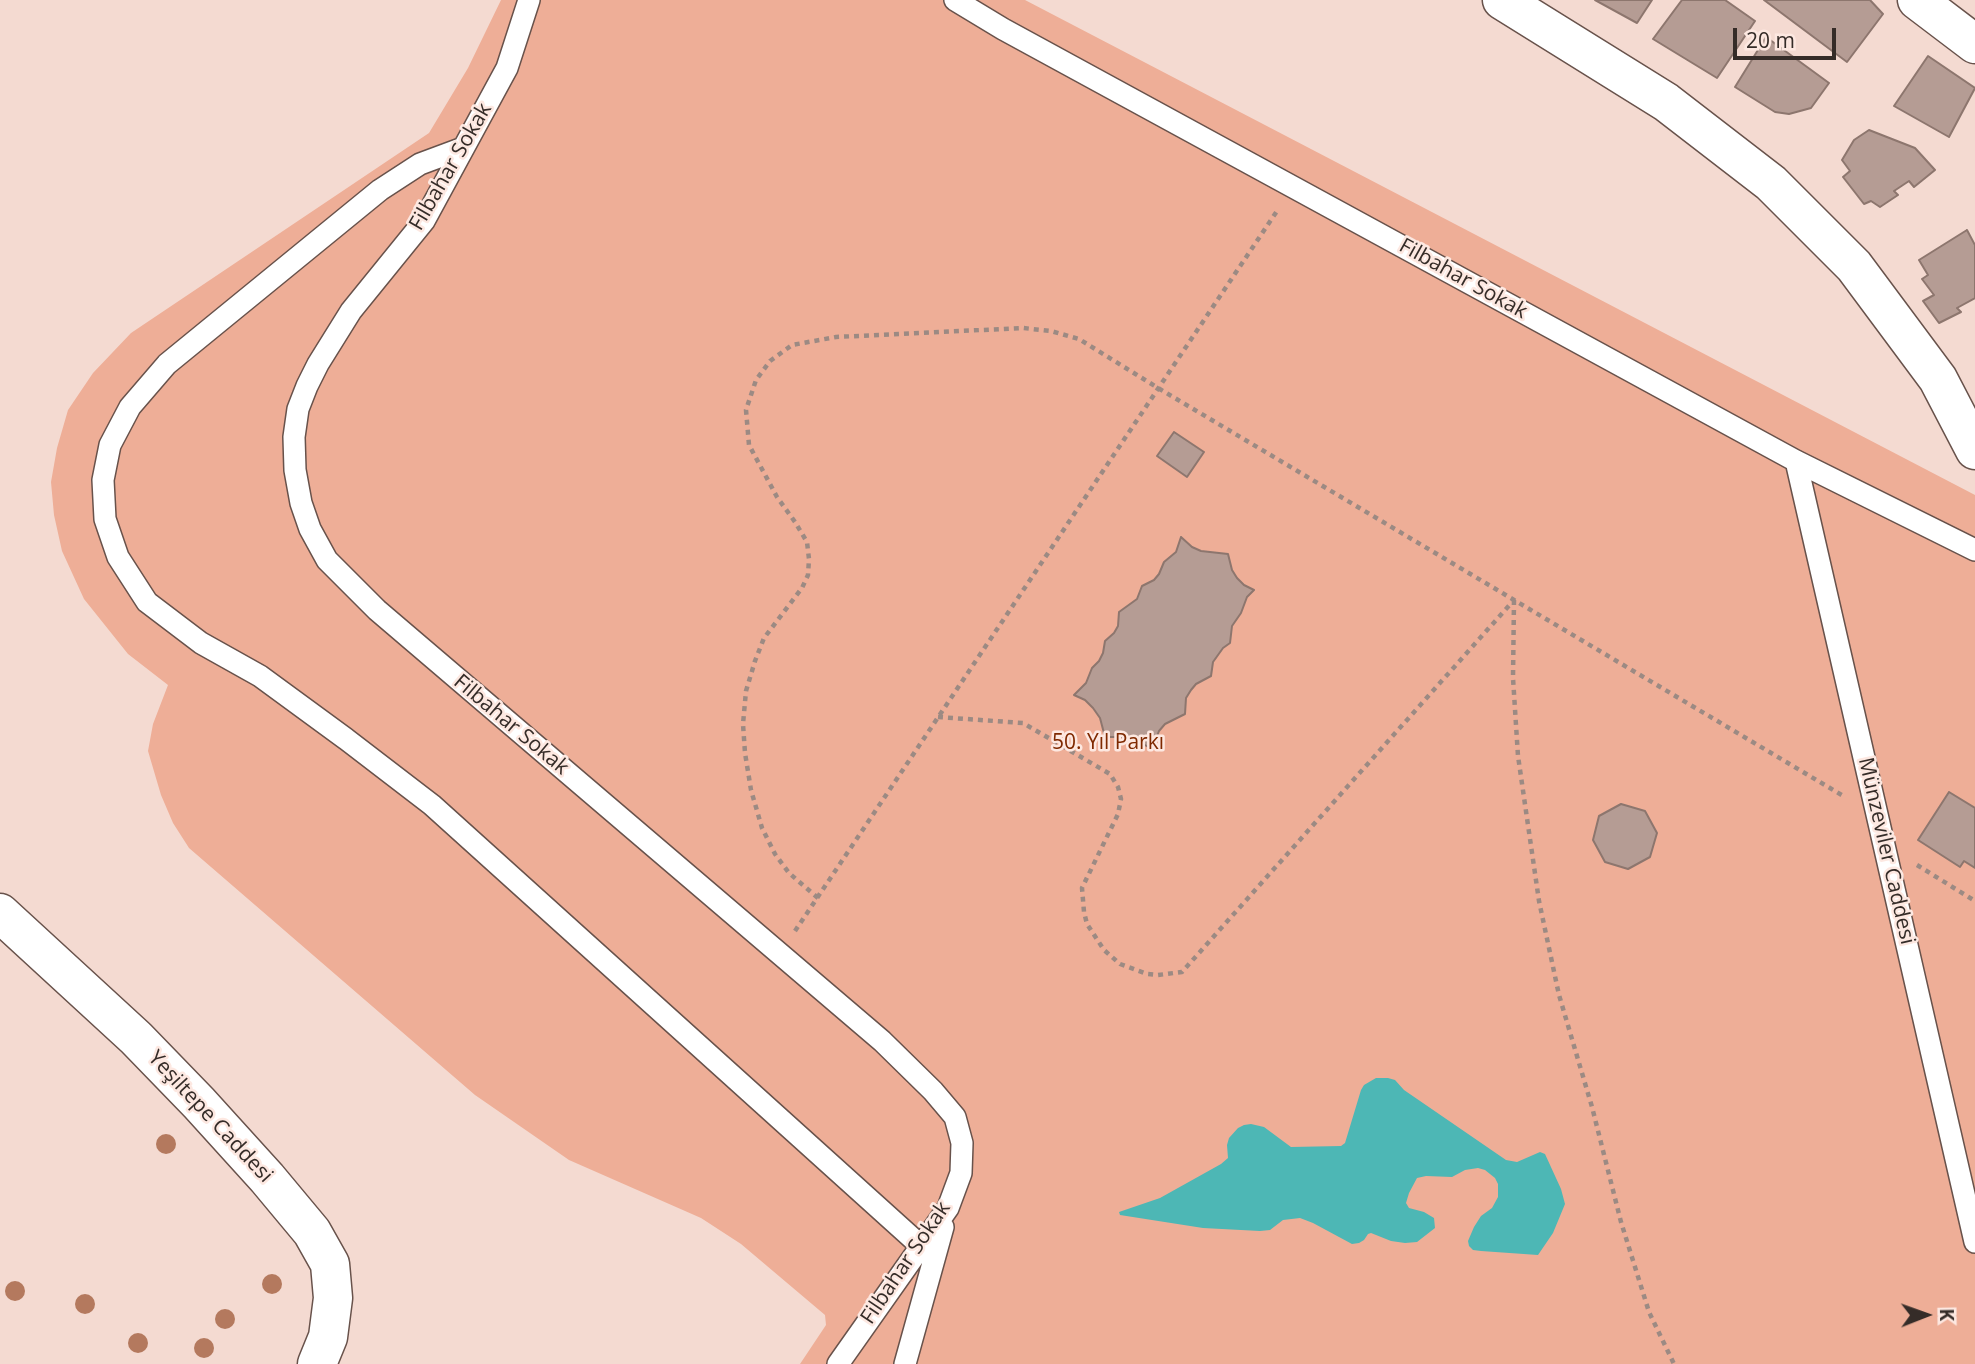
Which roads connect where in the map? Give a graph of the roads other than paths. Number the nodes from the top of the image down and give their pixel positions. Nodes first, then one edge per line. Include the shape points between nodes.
1 (529, 0) edge
2 (955, 0) edge
3 (1502, 0) edge
4 (1917, 0) edge
5 (1975, 44) edge
6 (463, 148) junction
7 (1975, 450) edge
8 (1796, 461) junction
9 (1975, 550) edge
10 (0, 913) edge
11 (948, 1208) junction
12 (1975, 1242) edge
13 (922, 1247) junction
14 (317, 1364) edge
15 (838, 1364) edge
16 (905, 1364) edge

1 - 6 lane, Filbahar Sokak via 507,68
2 - 8 lane, Filbahar Sokak
3 - 7 street via 1666,102 1771,183 1854,266 1938,379
4 - 5 street
6 - 11 lane, Filbahar Sokak via 424,221 351,311 307,386 293,437 301,503 310,529 327,560 377,610 882,1041 933,1091 955,1117 962,1143 961,1173
6 - 13 lane via 420,164 380,190 152,381 110,445 103,480 105,519 118,557 147,601 201,643 260,677 432,805
8 - 9 lane, Filbahar Sokak
8 - 12 lane, Münzeviler Caddesi
10 - 14 street, Yeşiltepe Caddesi via 136,1038 312,1232 330,1264 333,1298 328,1337
11 - 13 lane, Filbahar Sokak
11 - 16 lane
13 - 15 lane, Filbahar Sokak

